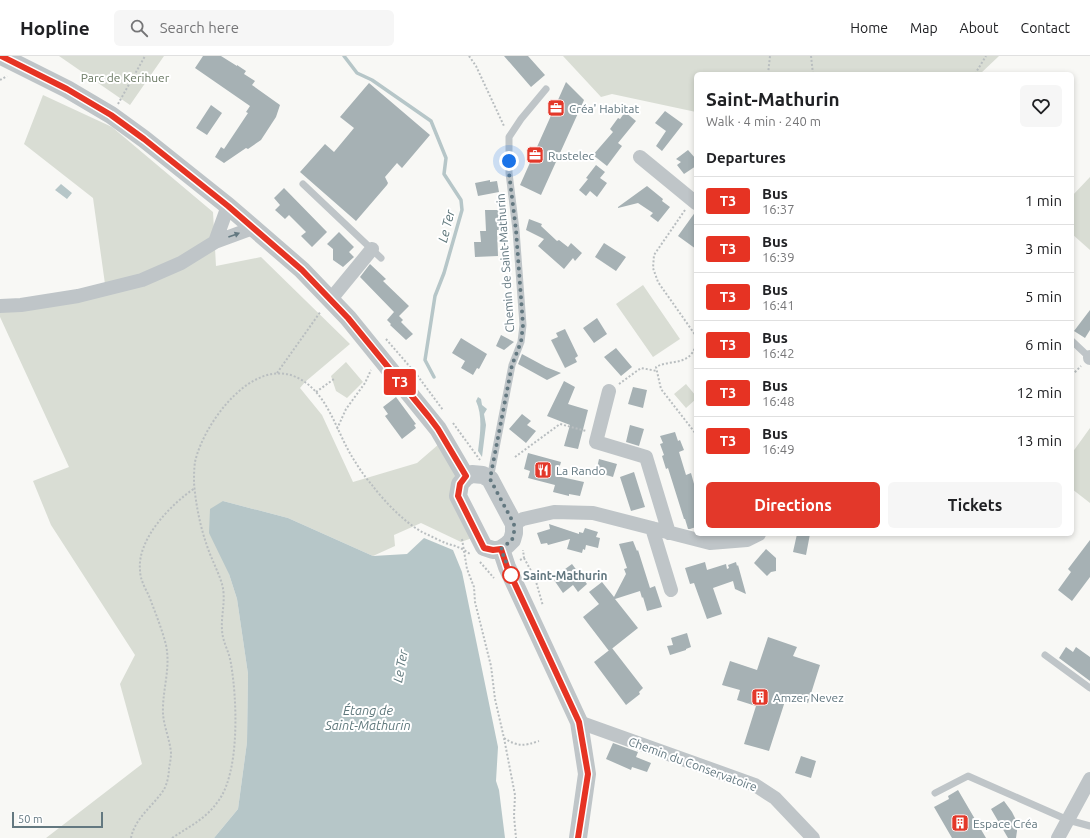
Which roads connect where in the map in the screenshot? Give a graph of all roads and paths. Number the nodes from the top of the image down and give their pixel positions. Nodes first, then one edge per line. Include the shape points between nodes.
1 (1, 56) edge
2 (145, 56) edge
3 (469, 56) edge
4 (770, 56) edge
5 (811, 56) edge
6 (986, 56) edge
7 (768, 72) edge
8 (813, 72) edge
9 (976, 72) edge
10 (546, 89) dead end
11 (111, 115) junction
12 (509, 137) junction
13 (640, 157) dead end
14 (303, 184) dead end
15 (694, 202) edge
16 (228, 206) junction
17 (254, 228) junction
18 (215, 242) junction
19 (377, 254) joint
20 (331, 299) junction
21 (0, 306) edge
22 (694, 333) edge
23 (1074, 343) edge
24 (694, 349) edge
25 (1090, 358) edge
26 (371, 368) dead end
27 (657, 371) junction
28 (277, 373) junction
29 (334, 379) dead end
30 (609, 391) joint
31 (316, 392) junction
32 (338, 429) junction
33 (583, 430) dead end
34 (694, 431) edge
35 (515, 457) dead end
36 (466, 476) junction
37 (490, 479) junction
38 (195, 488) junction
39 (514, 524) junction
40 (652, 528) junction
41 (669, 532) junction
42 (755, 536) edge
43 (501, 549) junction
44 (464, 550) junction
45 (472, 555) dead end
46 (476, 558) dead end
47 (496, 581) dead end
48 (671, 590) dead end
49 (1045, 655) dead end
50 (1090, 688) edge
51 (579, 722) junction
52 (504, 738) junction
53 (539, 741) dead end
54 (1090, 779) edge
55 (935, 793) dead end
56 (1068, 820) junction
57 (1090, 826) edge
58 (131, 838) edge
59 (172, 838) edge
60 (516, 838) edge
61 (578, 838) edge
62 (814, 838) edge
63 (1058, 838) edge

1 - 11 street via 67,89
2 - 11 path
3 - 12 path
4 - 7 path
5 - 8 path
6 - 9 path
10 - 12 lane
11 - 16 street
12 - 37 lane, Chemin de Saint-Mathurin via 509,173 523,325 521,342 512,365
13 - 15 street
14 - 19 lane
15 - 22 path via 654,255 652,268 658,282
16 - 17 street
16 - 18 street
18 -> 17 street
17 - 20 street
18 - 21 street via 181,263 142,280 78,296
19 - 20 street
20 - 28 path
20 - 36 street via 438,429
23 - 25 lane
24 - 27 path via 685,359 669,364 663,363 656,367
26 - 32 path via 365,383 346,409
27 - 30 path via 641,368
27 - 34 path via 661,390
28 - 31 path via 294,376
28 - 38 path via 252,381 211,423 194,464
29 - 31 path
30 - 41 street via 596,442 646,456
31 - 32 path
32 - 44 path via 351,455 372,486 407,521 421,531
33 - 35 path via 560,424
36 - 37 street via 478,474
36 - 43 street via 460,484 458,496 468,517 484,548
37 - 39 street
38 - 58 path via 181,497 157,524 141,557 143,583 166,644 168,668 163,716 171,752 164,790 139,818
38 - 59 path via 200,525 222,584 224,597 221,619 233,675 236,731 227,783 220,798 208,813
39 - 40 street via 523,519 554,512 593,514
39 - 43 street via 512,540
40 - 41 street
40 - 48 street
41 - 42 street via 710,543 747,540
43 - 51 street
44 - 45 path
44 - 52 path via 491,666
46 - 47 path
49 - 50 lane
51 - 61 street via 588,774
51 - 62 street, Chemin du Conservatoire via 755,785 775,798
52 - 53 path via 519,745
52 - 60 path via 515,794
54 - 56 street
55 - 56 lane via 968,776
56 - 57 lane
56 - 63 street

